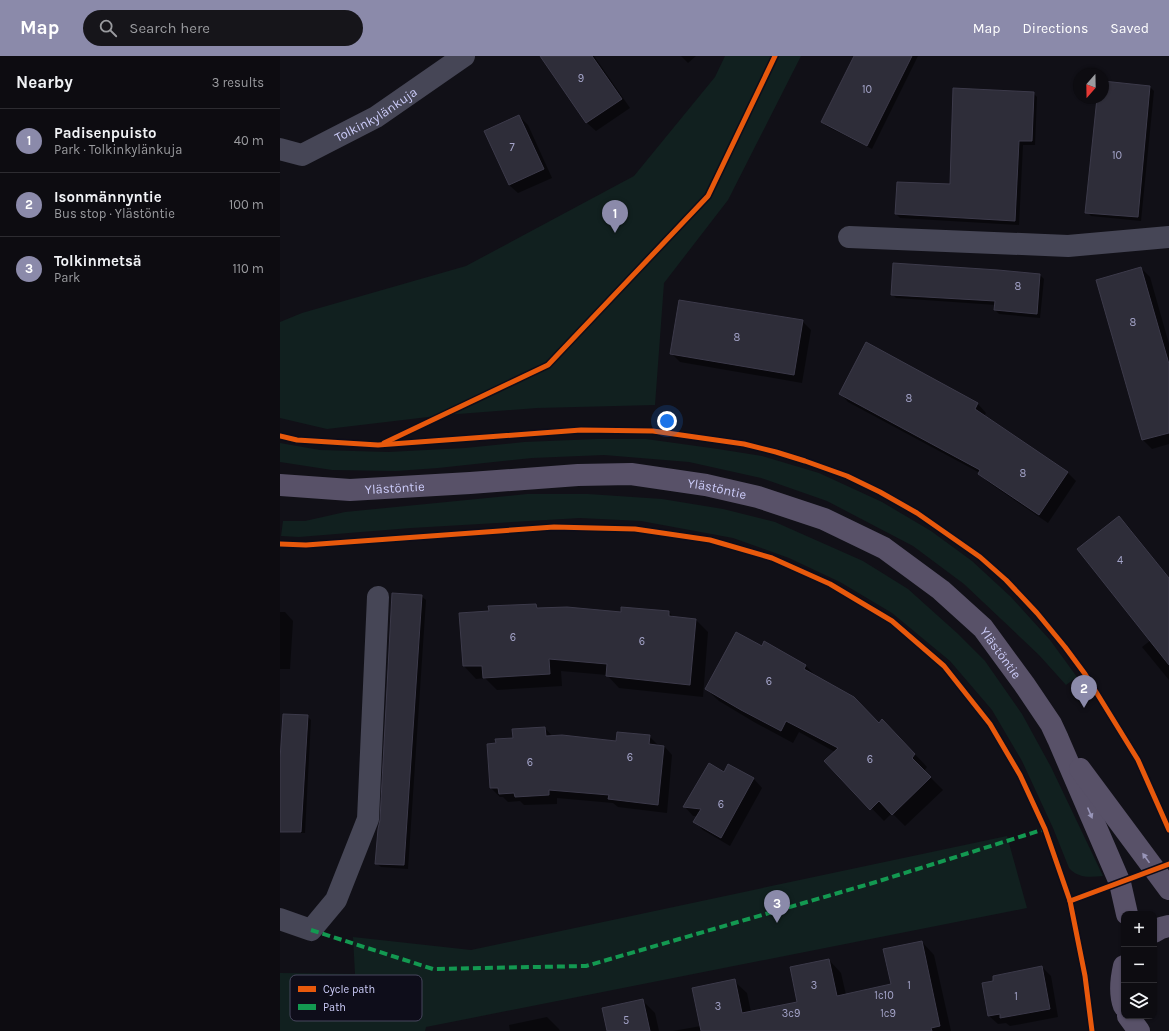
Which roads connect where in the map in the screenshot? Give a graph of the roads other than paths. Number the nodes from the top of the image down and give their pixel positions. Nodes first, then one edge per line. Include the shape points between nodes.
1 (464, 56) edge
2 (280, 149) edge
3 (1169, 237) edge
4 (849, 238) dead end
5 (280, 485) edge
6 (378, 597) dead end
7 (1058, 739) junction
8 (1169, 889) edge
9 (1126, 911) edge
10 (280, 919) edge
11 (1169, 926) edge
12 (1157, 930) edge
13 (1121, 980) edge
14 (1130, 1020) edge

1 - 2 street, Tolkinkylänkuja via 376,118 302,154
3 - 4 street via 1068,246
5 - 7 main road, Ylästöntie via 350,490 578,475 631,474 706,485 758,497 824,519 884,548 941,590 983,628 1024,684
6 - 10 street via 368,820 336,900 311,930
8 -> 7 main road, Ylästöntie
7 -> 9 main road, Ylästöntie via 1120,883
11 - 12 main road
13 - 14 main road via 1122,1002

